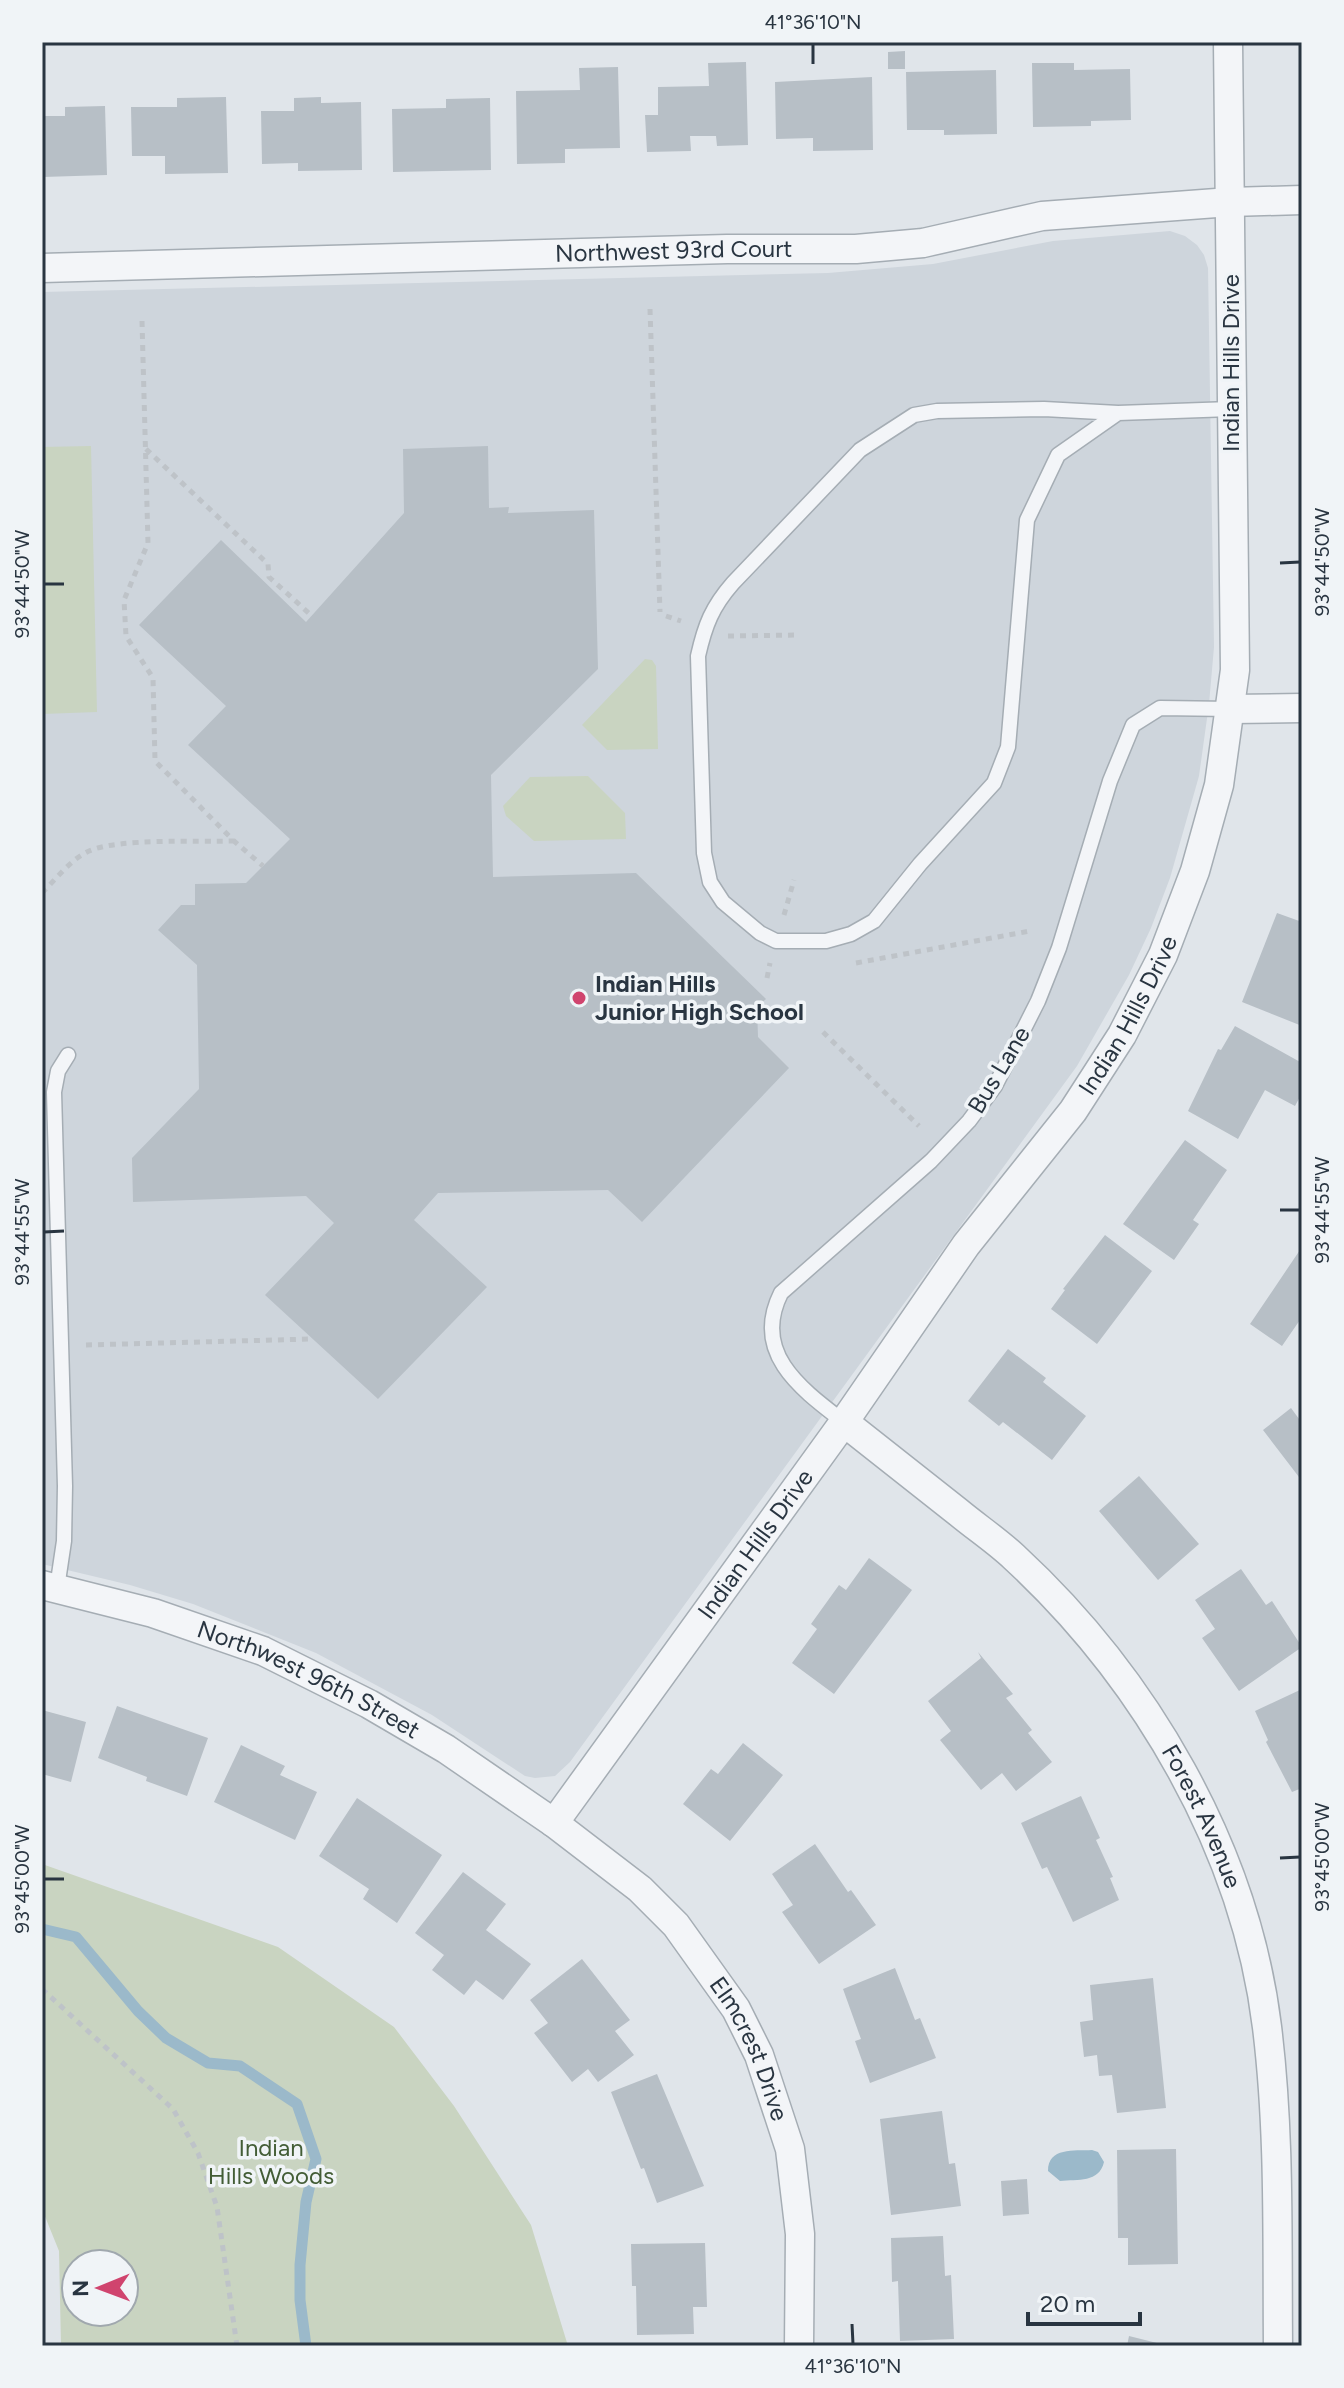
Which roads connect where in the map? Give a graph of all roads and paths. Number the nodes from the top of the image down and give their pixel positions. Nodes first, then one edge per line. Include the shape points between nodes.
1 (1228, 42) edge
2 (1302, 200) edge
3 (1230, 202) junction
4 (42, 268) edge
5 (650, 309) dead end
6 (142, 321) dead end
7 (1231, 409) junction
8 (1118, 413) junction
9 (145, 448) junction
10 (660, 612) dead end
11 (312, 616) dead end
12 (1302, 708) edge
13 (1231, 709) junction
14 (234, 841) junction
15 (263, 866) dead end
16 (42, 893) edge
17 (1030, 931) dead end
18 (856, 963) dead end
19 (823, 1032) dead end
20 (68, 1055) dead end
21 (919, 1126) dead end
22 (312, 1339) dead end
23 (73, 1345) dead end
24 (844, 1422) junction
25 (49, 1587) edge
26 (554, 1823) junction
27 (42, 1989) edge
28 (237, 2346) edge
29 (799, 2346) edge
30 (1278, 2346) edge

1 - 3 street, Indian Hills Drive
2 - 3 street, Northwest 93rd Court
3 - 4 street, Northwest 93rd Court via 1042,216 923,243 856,249
3 - 7 street, Indian Hills Drive
5 - 10 path
6 - 9 path
7 - 8 lane
7 - 13 street, Indian Hills Drive
8 - 8 lane via 1044,409 914,415 860,450 715,604 698,656 704,853 710,882 723,902 760,933 776,941 826,941 874,921 994,783 1008,747 1027,520 1058,455
9 - 11 path via 268,564 269,577
9 - 14 path via 148,543 124,600 126,636 153,678 155,761
12 - 13 street
13 - 24 street, Indian Hills Drive via 1219,785 1195,871 1163,955 1122,1035 1073,1111 966,1245
13 - 24 lane, Bus Lane via 1160,708 1133,725 1110,781 1059,948 995,1086 931,1161 781,1293 772,1312 779,1361 805,1392
14 - 15 path
14 - 16 path via 115,845 88,851
17 - 18 path
19 - 21 path
20 - 25 lane via 54,1092 64,1541
22 - 23 path
24 - 26 street, Indian Hills Drive
24 - 30 street, Forest Avenue via 1014,1557 1044,1588 1103,1651 1151,1717 1191,1789 1224,1864 1249,1942 1266,2023 1275,2105
25 - 26 street, Northwest 96th Street via 153,1613 263,1651 446,1749
26 - 29 street, Elmcrest Drive via 640,1889 676,1925 736,2009 759,2055 790,2149 800,2234
27 - 28 path via 173,2109 198,2153 217,2207

